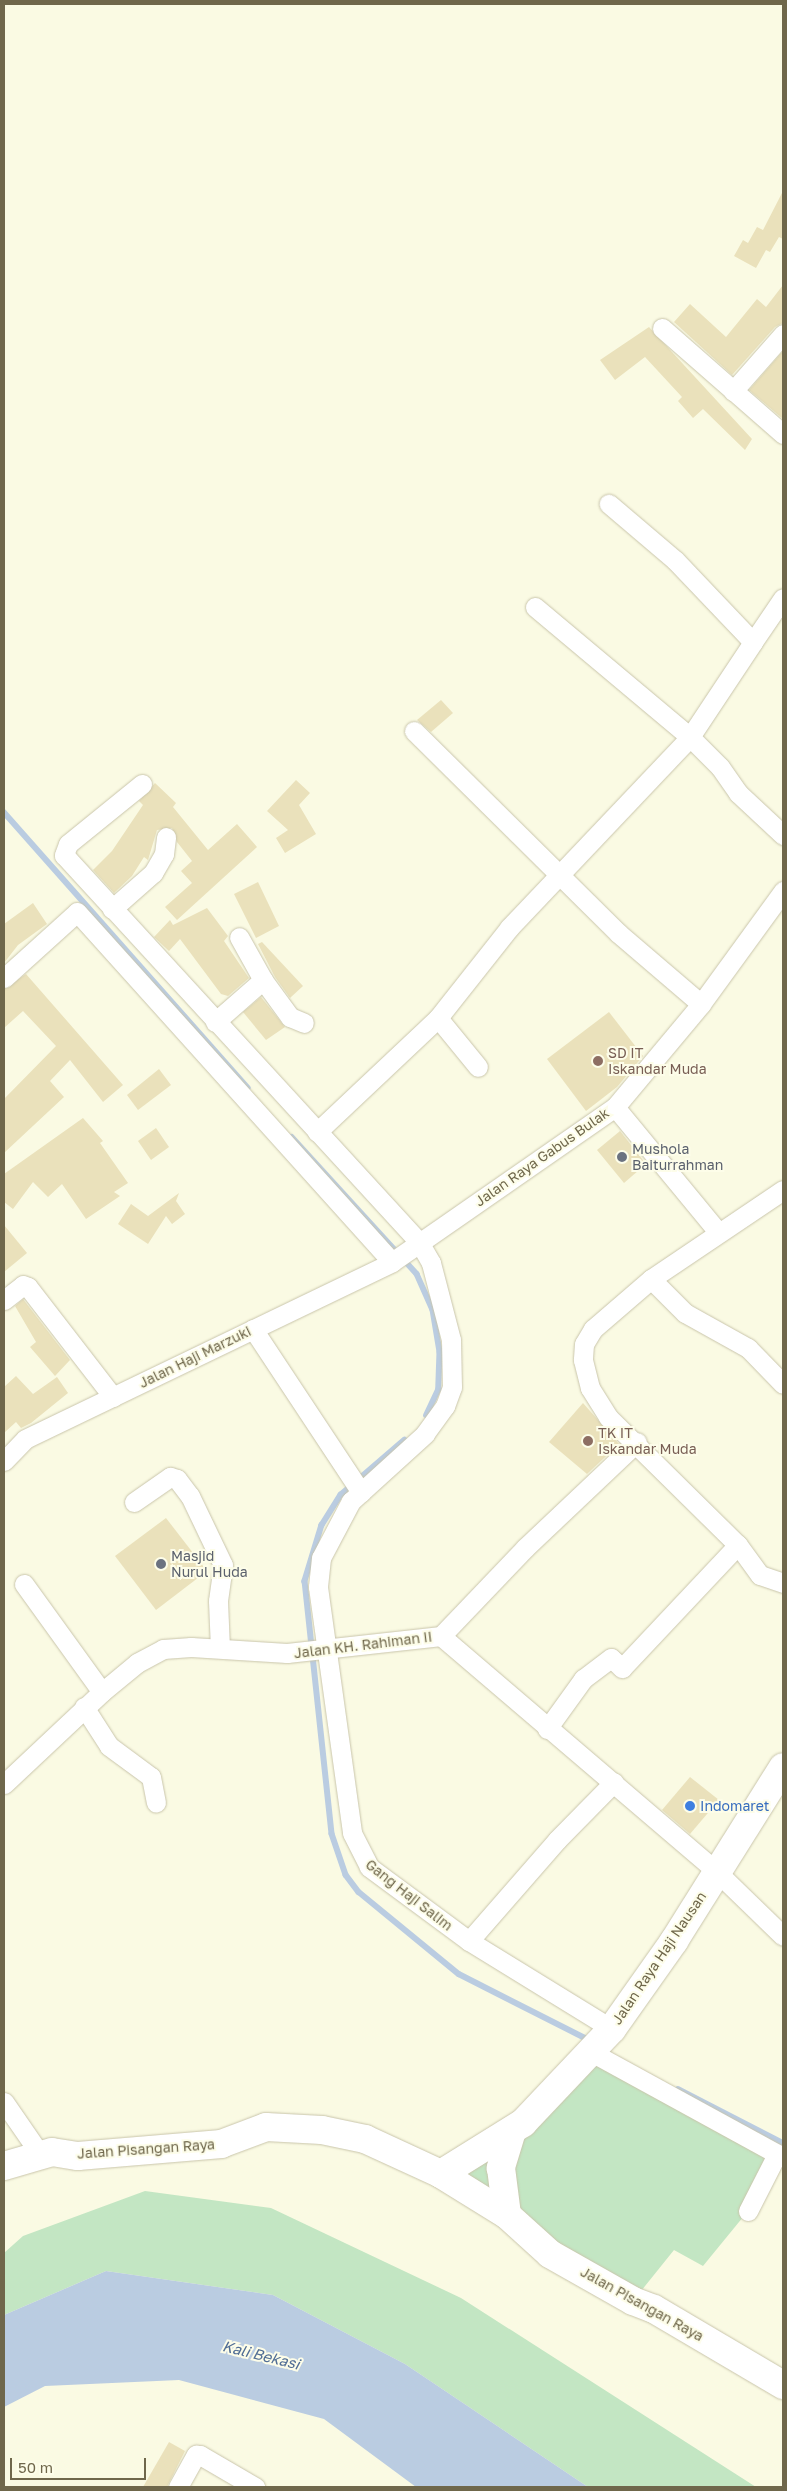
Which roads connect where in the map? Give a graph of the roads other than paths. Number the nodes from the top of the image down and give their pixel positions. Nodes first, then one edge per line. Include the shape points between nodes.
1 (662, 328) dead end
2 (783, 334) edge
3 (733, 391) junction
4 (783, 434) edge
5 (609, 504) dead end
6 (783, 600) edge
7 (535, 607) dead end
8 (753, 642) junction
9 (414, 731) dead end
10 (690, 737) junction
11 (142, 784) dead end
12 (783, 835) edge
13 (166, 837) dead end
14 (561, 876) junction
15 (783, 892) edge
16 (112, 909) junction
17 (238, 937) dead end
18 (4, 978) edge
19 (263, 980) junction
20 (701, 1004) junction
21 (438, 1018) junction
22 (216, 1022) junction
23 (304, 1023) dead end
24 (478, 1067) dead end
25 (614, 1107) junction
26 (317, 1132) junction
27 (783, 1190) edge
28 (718, 1232) junction
29 (419, 1242) junction
30 (392, 1262) junction
31 (652, 1279) junction
32 (4, 1300) edge
33 (253, 1329) junction
34 (783, 1384) edge
35 (114, 1397) junction
36 (637, 1442) junction
37 (4, 1461) edge
38 (361, 1492) junction
39 (134, 1502) dead end
40 (738, 1545) junction
41 (783, 1583) edge
42 (24, 1584) dead end
43 (441, 1636) junction
44 (220, 1648) junction
45 (328, 1649) junction
46 (102, 1692) junction
47 (84, 1707) junction
48 (547, 1729) junction
49 (783, 1767) edge
50 (614, 1782) junction
51 (4, 1784) edge
52 (156, 1804) dead end
53 (716, 1872) junction
54 (783, 1936) edge
55 (469, 1941) junction
56 (612, 2028) junction
57 (592, 2052) junction
58 (4, 2102) edge
59 (512, 2131) junction
60 (40, 2154) junction
61 (780, 2156) edge
62 (4, 2166) edge
63 (441, 2174) junction
64 (506, 2209) junction
65 (748, 2211) dead end
66 (783, 2385) edge
67 (178, 2487) edge
68 (255, 2487) edge

1 - 3 street
2 - 3 street
3 - 4 street
5 - 8 street via 675,560
6 - 8 street
7 - 10 street
8 - 10 street
9 - 14 street
10 - 12 street via 720,767 738,793
10 - 14 street
11 - 16 street, Gang Haji Salim via 68,844 64,852 69,864
13 - 16 street via 164,854 153,873
14 - 20 street via 618,933
14 - 21 street via 509,928
15 - 20 street, Jalan Raya Gabus Bulak
16 - 22 street, Gang Haji Salim
17 - 19 street
18 - 30 street via 77,912
19 - 22 street
19 - 23 street via 290,1017
20 - 25 street, Jalan Raya Gabus Bulak
21 - 24 street
21 - 26 street
22 - 26 street, Gang Haji Salim
25 - 28 street
25 - 29 street, Jalan Raya Gabus Bulak
26 - 29 street, Gang Haji Salim
27 - 28 street
28 - 31 street
29 - 30 street, Jalan Raya Gabus Bulak
29 - 38 street, Gang Haji Salim via 431,1263 452,1340 452,1387 445,1406 425,1434
30 - 33 street, Jalan Haji Marzuki
31 - 34 street via 685,1313 729,1334 748,1348
31 - 36 street via 593,1329 584,1344 583,1360 590,1388 608,1417
32 - 35 street via 23,1285 28,1287
33 - 35 street, Jalan Haji Marzuki
33 - 38 street
35 - 37 street, Jalan Haji Marzuki via 25,1439
36 - 40 street
36 - 43 street via 524,1548
38 - 45 street, Gang Haji Salim via 351,1501 321,1558 318,1587
39 - 44 street via 170,1476 177,1479 190,1496 223,1565 218,1601
40 - 41 street via 760,1575
40 - 48 street via 622,1668 611,1658 583,1679
42 - 46 street
43 - 45 street, Jalan KH. Rahiman II
43 - 48 street, Jalan KH. Rahiman II
44 - 45 street, Jalan KH. Rahiman II via 297,1652
44 - 46 street, Jalan KH. Rahiman II via 163,1649 137,1663
45 - 55 street, Gang Haji Salim via 347,1812 362,1858
46 - 47 street, Jalan KH. Rahiman II
47 - 51 street, Jalan KH. Rahiman II
47 - 52 street via 109,1746 146,1771
48 - 50 street, Jalan KH. Rahiman II
49 - 53 street, Jalan Raya Haji Nausan
50 - 53 street, Jalan KH. Rahiman II
50 - 55 street via 557,1840
53 - 54 street, Jalan KH. Rahiman II
53 - 56 street, Jalan Raya Haji Nausan via 674,1941
55 - 56 street, Gang Haji Salim
56 - 57 street, Jalan Raya Haji Nausan
57 - 59 street, Jalan Raya Haji Nausan
57 - 61 street
58 - 60 street
59 - 63 street, Jalan Raya Haji Nausan
59 - 64 street via 502,2168
60 - 62 street, Jalan Pisangan Raya
60 - 63 street, Jalan Pisangan Raya via 52,2152 78,2156 195,2148 221,2144 266,2127 322,2130 365,2139
61 - 65 street
63 - 64 street, Jalan Pisangan Raya
64 - 66 street, Jalan Pisangan Raya via 550,2254 633,2301 654,2309
67 - 68 street via 200,2455

